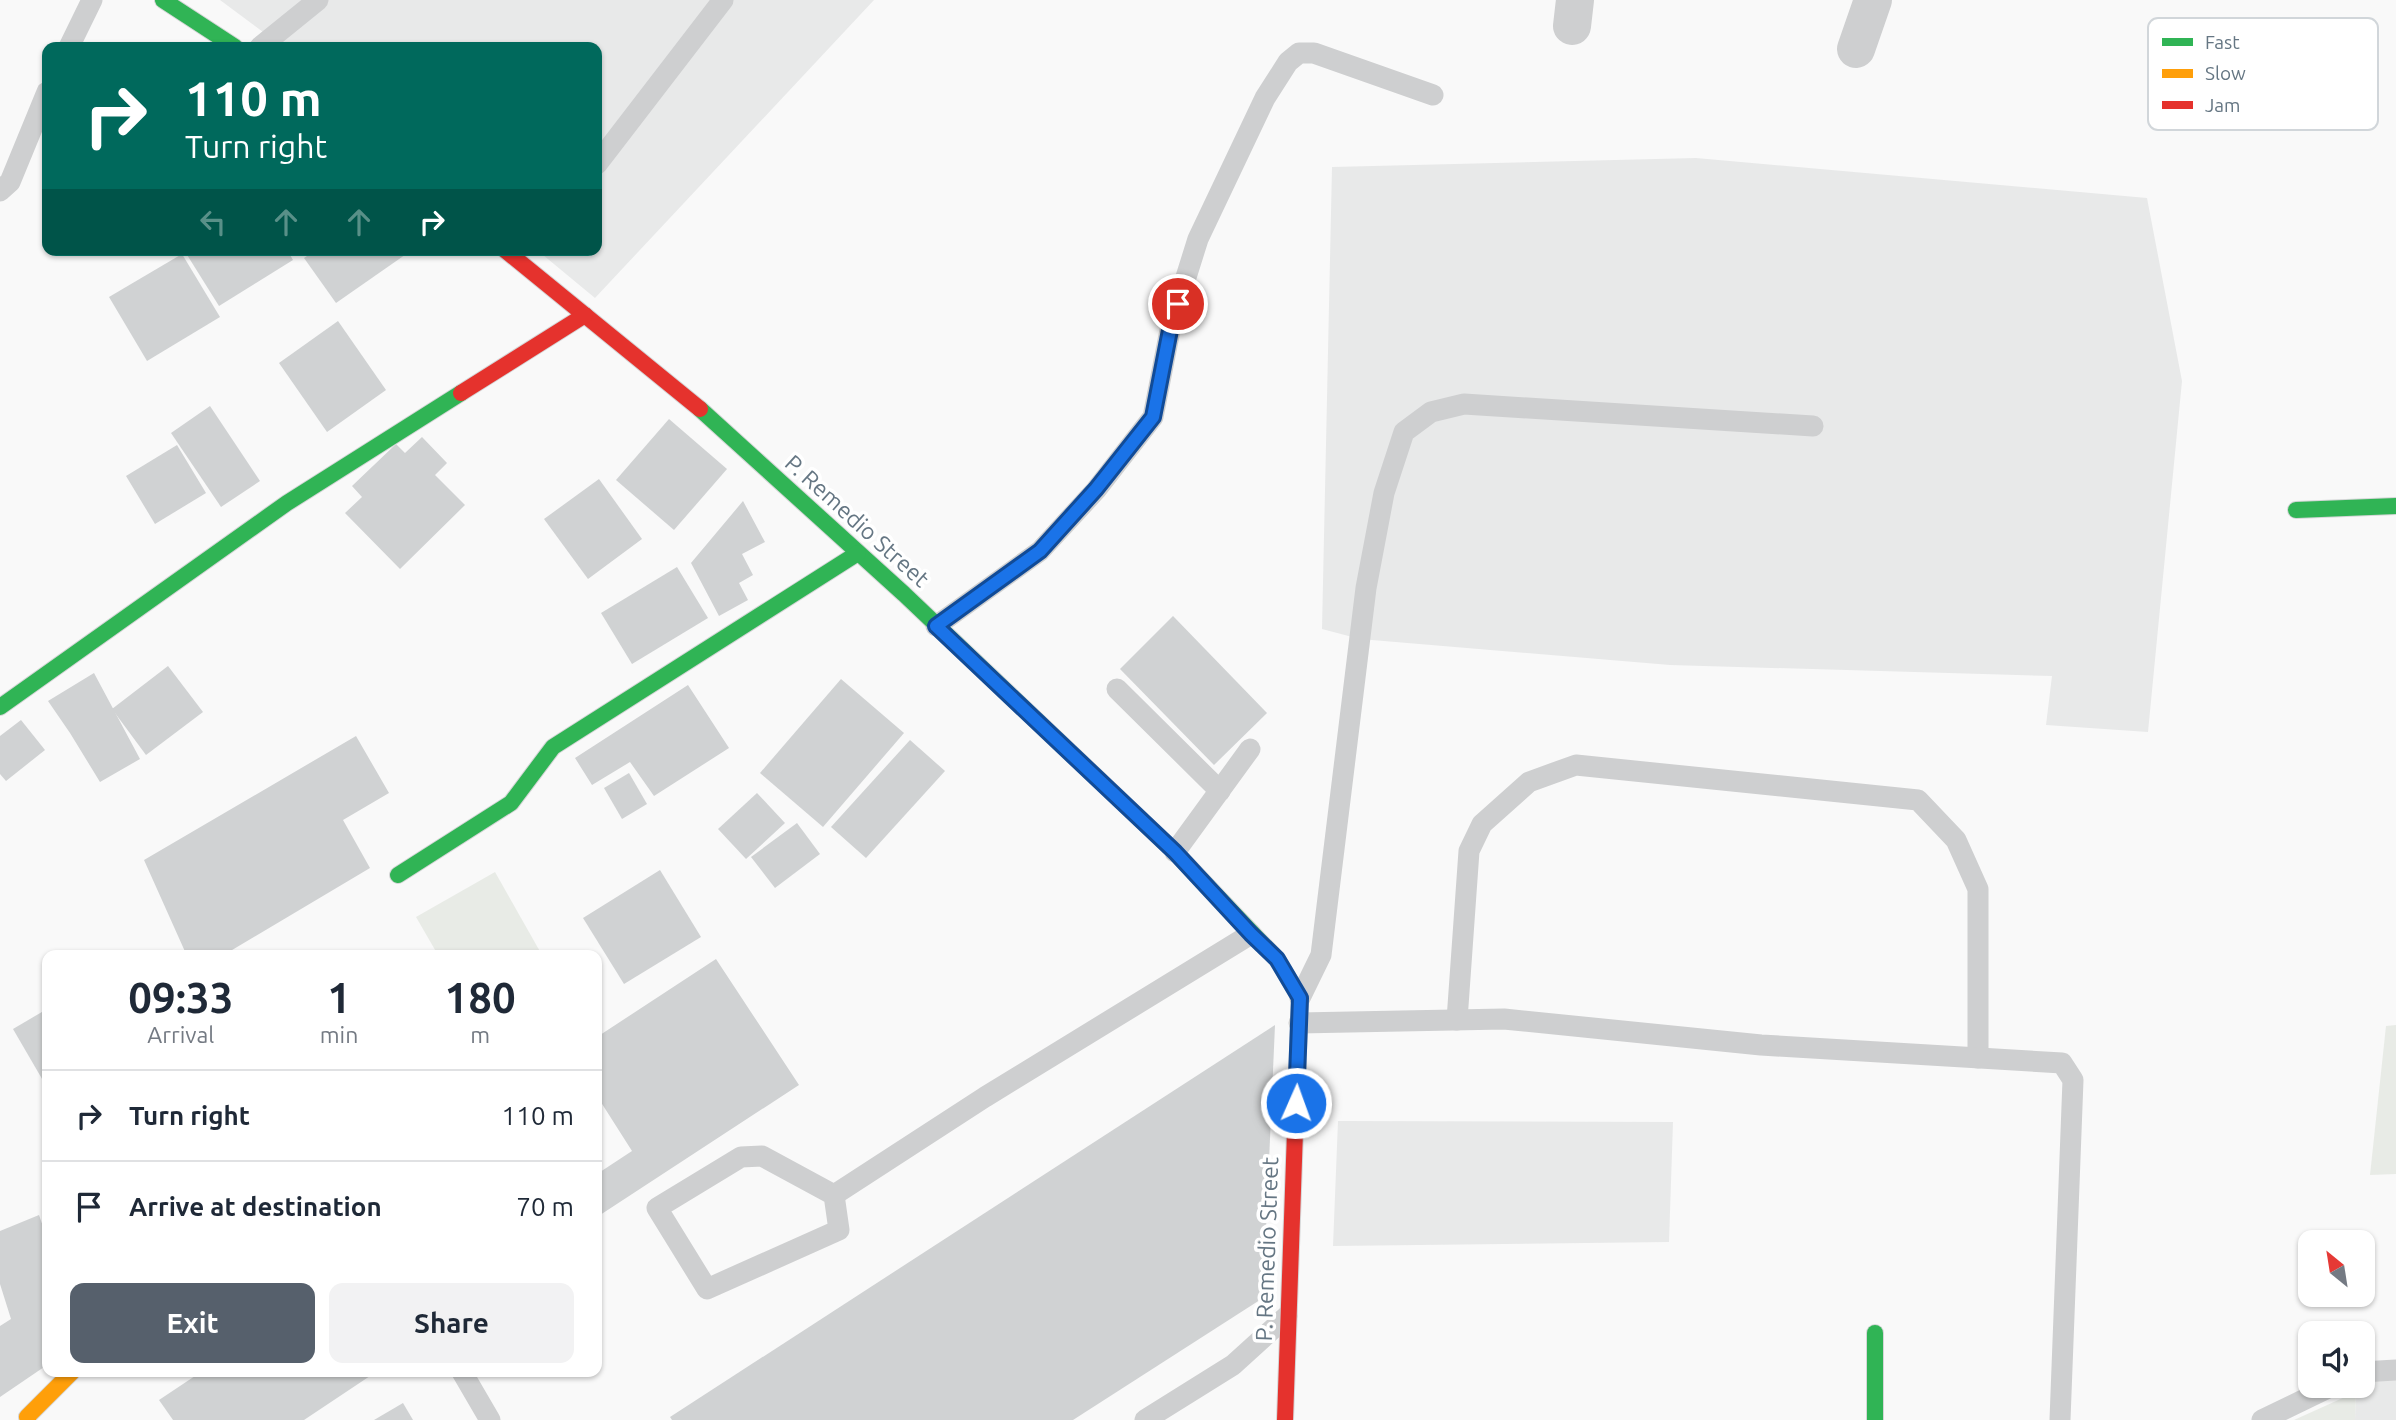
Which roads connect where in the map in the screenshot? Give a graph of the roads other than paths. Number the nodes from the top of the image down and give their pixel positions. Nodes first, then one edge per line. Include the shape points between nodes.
1 (92, 0) edge
2 (163, 0) edge
3 (318, 0) edge
4 (723, 0) edge
5 (1872, 0) edge
6 (71, 42) edge
7 (226, 42) edge
8 (266, 42) edge
9 (1856, 49) dead end
10 (1433, 95) dead end
11 (42, 104) edge
12 (602, 157) edge
13 (0, 191) edge
14 (534, 259) edge
15 (585, 315) junction
16 (1813, 426) dead end
17 (2396, 506) edge
18 (2296, 510) dead end
19 (858, 553) junction
20 (936, 626) junction
21 (1117, 689) dead end
22 (0, 706) edge
23 (1250, 749) dead end
24 (1220, 791) junction
25 (1175, 852) junction
26 (398, 875) dead end
27 (1251, 934) junction
28 (1300, 998) junction
29 (1457, 1020) junction
30 (1299, 1023) junction
31 (1978, 1058) junction
32 (834, 1195) junction
33 (1287, 1316) junction
34 (1875, 1333) dead end
35 (2396, 1370) edge
36 (2375, 1371) edge
37 (67, 1377) edge
38 (465, 1377) edge
39 (2307, 1398) edge
40 (28, 1420) edge
41 (490, 1420) edge
42 (1145, 1420) edge
43 (1285, 1420) edge
44 (1875, 1420) edge
45 (2060, 1420) edge
46 (2262, 1420) edge

1 - 6 lane
2 - 7 street
3 - 8 lane
4 - 12 lane
5 - 9 street
10 - 20 lane via 1314,53 1299,53 1288,62 1265,98 1198,239 1171,325 1153,417 1040,551
11 - 13 lane via 10,182
14 - 15 street, P. Remedio Street
15 - 19 street, P. Remedio Street via 684,396
15 - 22 street via 287,503
16 - 28 lane via 1464,404 1431,412 1404,432 1384,493 1366,588 1321,955
17 - 18 street
19 - 20 street, P. Remedio Street
19 - 26 street via 553,747 511,803
20 - 25 street, P. Remedio Street
21 - 24 lane
23 - 24 lane
24 - 25 lane
25 - 27 street, P. Remedio Street
27 - 28 street, P. Remedio Street via 1277,959
27 - 32 lane
28 - 30 street, P. Remedio Street
29 - 30 lane
29 - 31 lane via 1504,1019 1760,1045
29 - 31 lane via 1469,851 1482,824 1530,782 1576,765 1918,800 1956,840 1978,889
30 - 33 street, P. Remedio Street
31 - 45 lane via 2062,1063 2073,1080
32 - 32 lane via 762,1156 741,1157 657,1208 707,1289 839,1230
33 - 42 lane via 1233,1365
33 - 43 street, P. Remedio Street
34 - 44 street
35 - 36 lane
37 - 40 street
38 - 41 lane
39 - 46 lane

